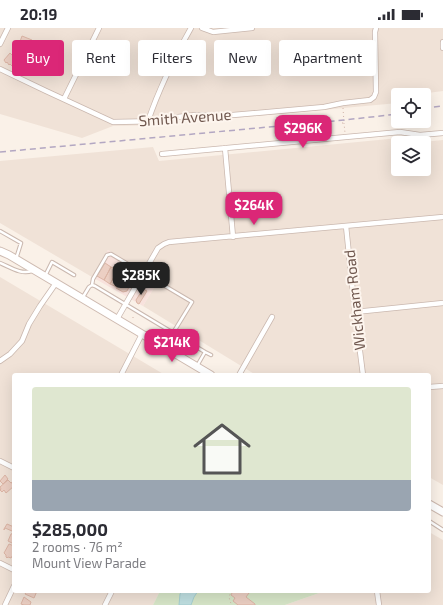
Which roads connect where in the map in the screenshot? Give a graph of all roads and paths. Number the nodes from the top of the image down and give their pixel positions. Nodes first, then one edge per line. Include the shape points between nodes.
1 (8, 28) edge
2 (99, 28) edge
3 (190, 28) edge
4 (202, 28) edge
5 (252, 28) edge
6 (376, 28) edge
7 (443, 42) edge
8 (0, 44) edge
9 (443, 48) edge
10 (0, 69) edge
11 (64, 99) junction
12 (343, 103) junction
13 (148, 121) junction
14 (443, 133) edge
15 (345, 137) junction
16 (225, 148) junction
17 (162, 154) dead end
18 (443, 217) edge
19 (346, 226) junction
20 (0, 231) edge
21 (233, 237) junction
22 (0, 251) edge
23 (16, 259) junction
24 (0, 263) edge
25 (34, 270) junction
26 (144, 273) junction
27 (74, 275) dead end
28 (45, 276) junction
29 (56, 283) junction
30 (92, 285) junction
31 (82, 298) junction
32 (126, 304) junction
33 (443, 304) edge
34 (355, 312) junction
35 (272, 317) dead end
36 (117, 319) junction
37 (173, 333) junction
38 (142, 334) junction
39 (206, 352) junction
40 (212, 355) dead end
41 (0, 361) edge
42 (197, 367) junction
43 (122, 373) edge
44 (208, 373) edge
45 (240, 373) edge
46 (363, 373) edge
47 (443, 386) edge
48 (431, 387) edge
49 (0, 461) edge
50 (12, 467) edge
51 (431, 505) edge
52 (443, 512) edge
53 (431, 523) edge
54 (443, 530) edge
55 (0, 563) edge
56 (12, 569) edge
57 (12, 590) edge
58 (111, 593) edge
59 (231, 593) edge
60 (377, 593) edge
61 (5, 605) edge
62 (105, 605) edge
63 (232, 605) edge
64 (379, 605) edge

1 - 8 street
2 - 11 street
3 - 13 street via 156,98
4 - 5 street via 213,32
6 - 12 street, Smith Avenue via 374,97 370,100
7 - 9 street
10 - 11 street, Smith Avenue
11 - 13 street, Smith Avenue via 113,122
12 - 13 street, Smith Avenue via 324,107 195,115
12 - 15 path via 342,124
14 - 15 street via 420,135 400,132
15 - 16 street
16 - 17 street
16 - 21 street
18 - 19 street
19 - 21 street
19 - 34 street, Wickham Road
20 - 23 lane via 21,243
21 - 26 street via 164,244 158,248
22 - 23 main road
23 - 25 main road
24 - 25 lane via 17,271
25 - 28 main road
26 - 30 lane via 111,254 107,255
26 - 32 street
26 - 37 lane via 192,302
27 - 28 lane via 52,262
28 - 29 main road
29 - 31 main road
29 - 41 street via 29,324 22,341
30 - 31 lane
30 - 32 lane
31 - 36 main road
32 - 36 street
32 - 37 lane
33 - 34 street
34 - 46 street, Wickham Road
35 - 45 street
36 - 38 main road
37 - 39 lane
38 - 42 main road
38 - 43 street
39 - 40 lane
39 - 42 lane
42 - 44 main road
47 - 48 street
49 - 50 street
51 - 52 main road
53 - 54 lane
55 - 56 street
57 - 61 street
58 - 62 street
59 - 63 path
60 - 64 street

